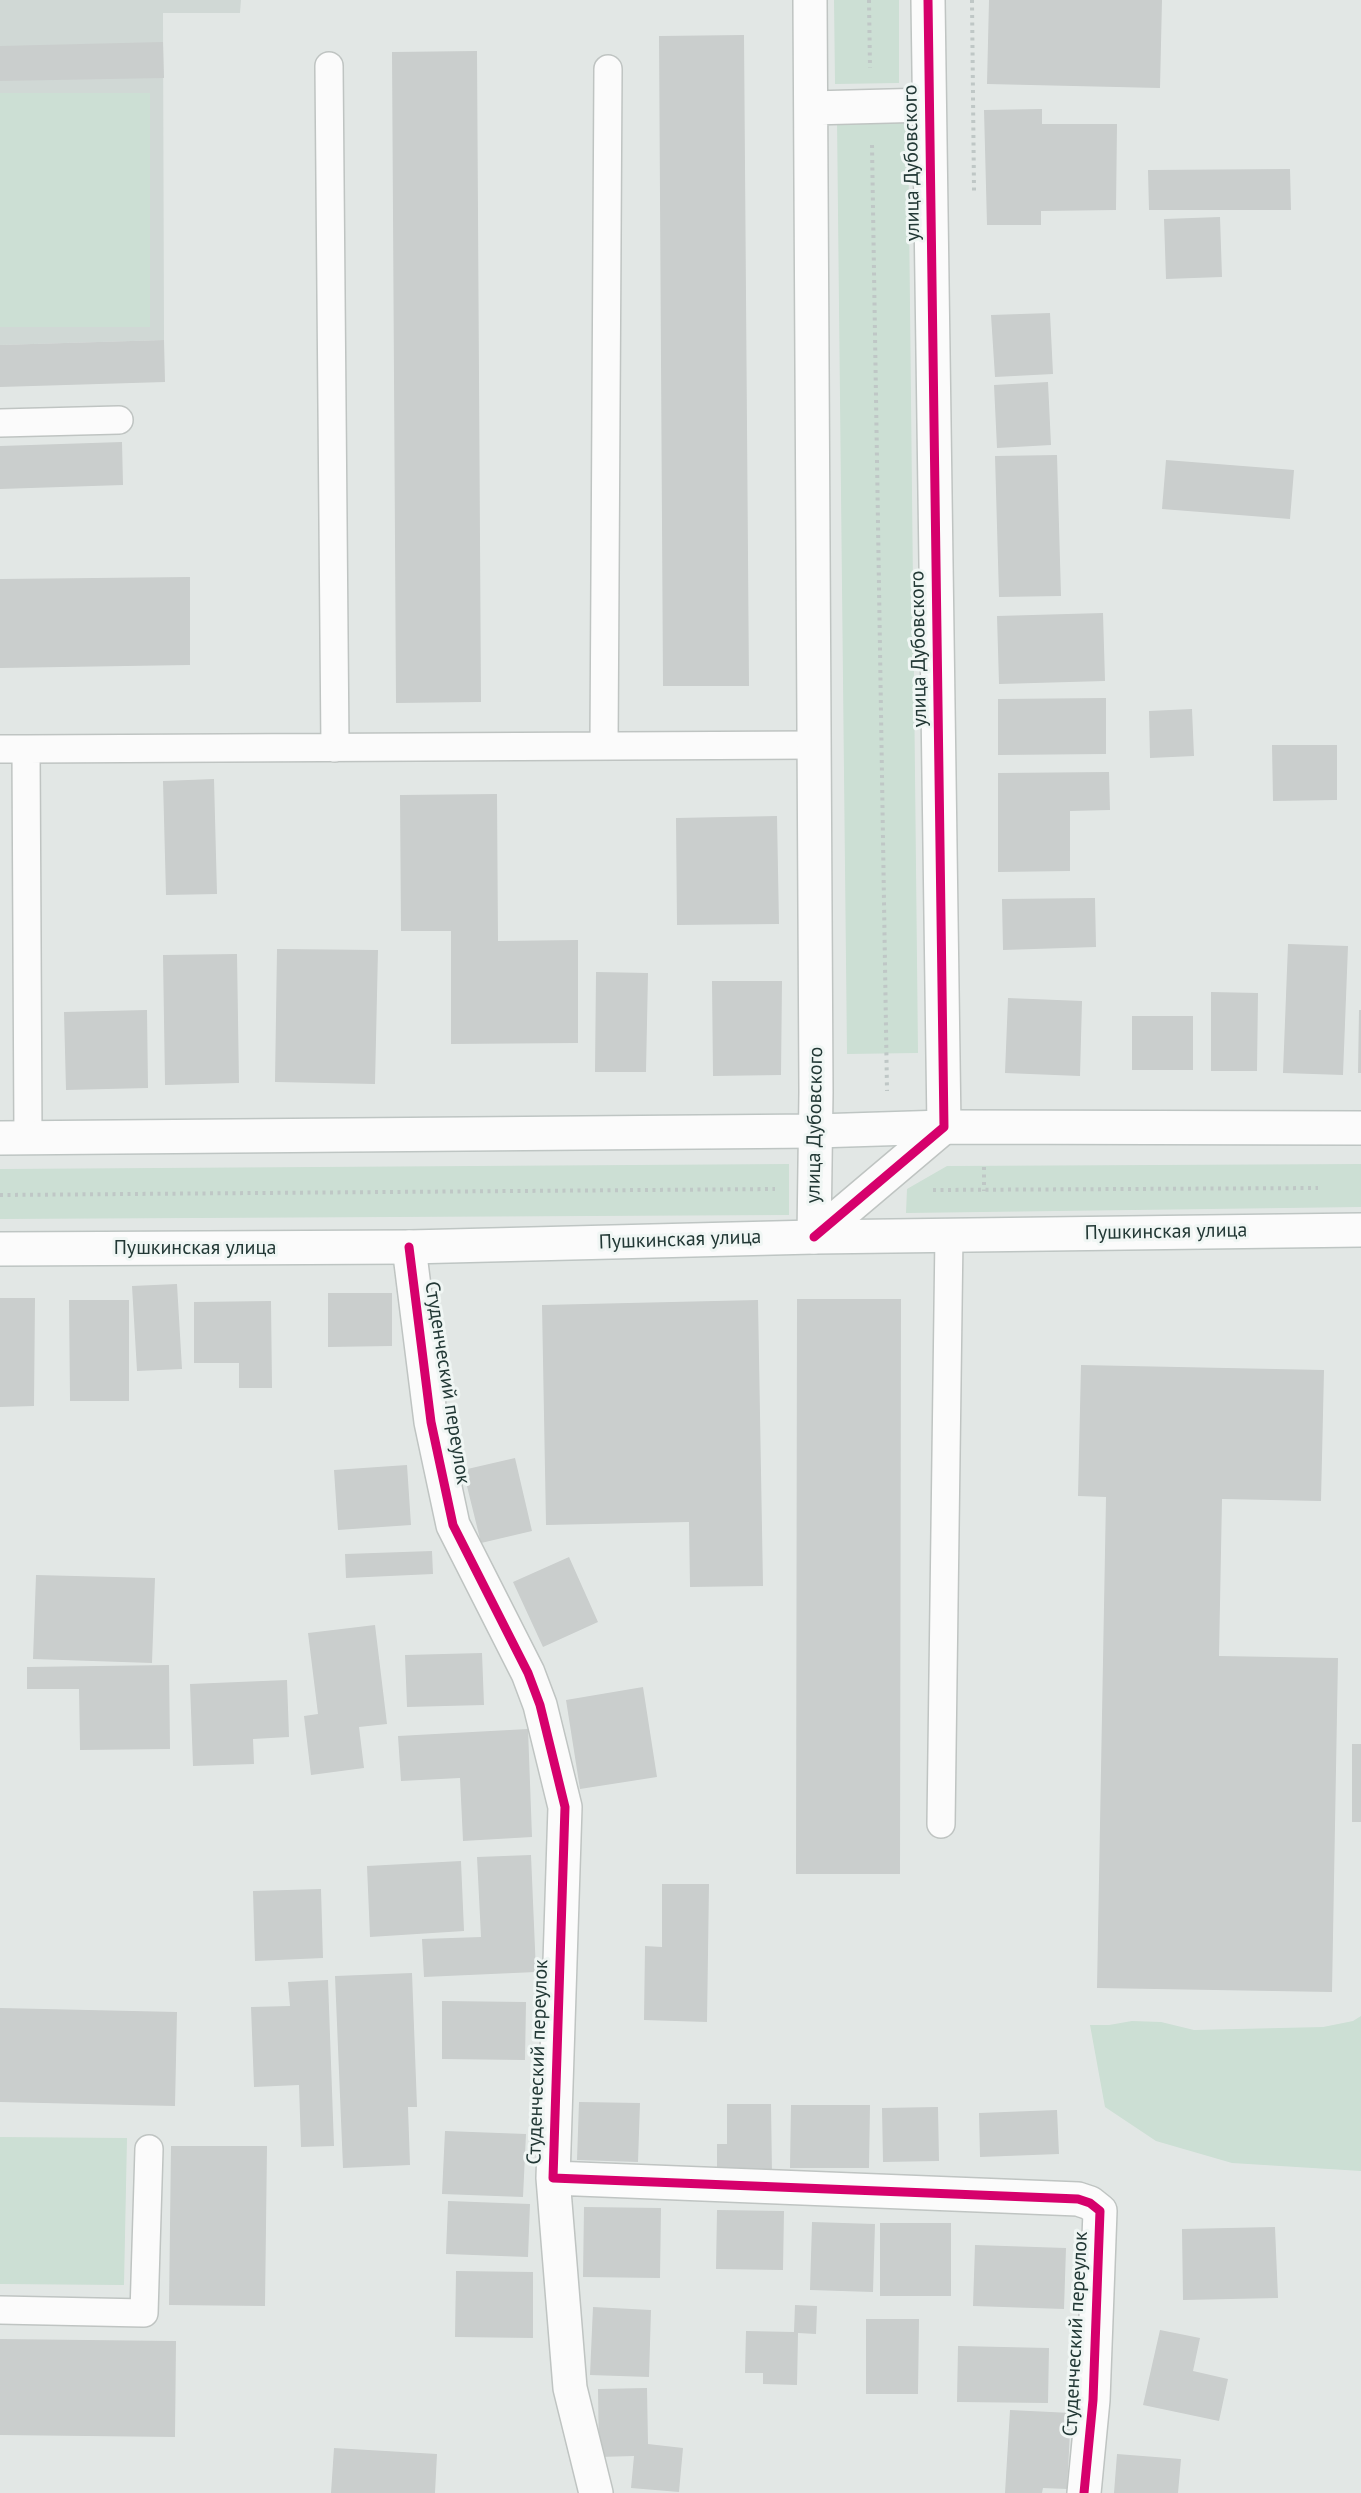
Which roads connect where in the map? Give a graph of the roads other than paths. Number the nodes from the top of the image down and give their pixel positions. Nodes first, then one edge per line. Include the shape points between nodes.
1 (810, 0) edge
2 (928, 0) edge
3 (329, 66) dead end
4 (608, 69) dead end
5 (929, 105) junction
6 (811, 108) junction
7 (119, 420) dead end
8 (0, 423) edge
9 (814, 745) junction
10 (604, 746) junction
11 (335, 747) junction
12 (13, 749) edge
13 (944, 1127) junction
14 (1361, 1128) edge
15 (816, 1131) junction
16 (14, 1137) edge
17 (1361, 1230) edge
18 (949, 1235) junction
19 (814, 1236) junction
20 (409, 1247) junction
21 (0, 1249) edge
22 (941, 1824) dead end
23 (149, 2149) dead end
24 (553, 2178) junction
25 (0, 2310) edge
26 (596, 2493) edge
27 (1084, 2493) edge

1 - 6 street, улица Дубовского
2 - 5 street, улица Дубовского
3 - 11 lane
4 - 10 lane
5 - 6 street, улица Дубовского
5 - 13 street, улица Дубовского
6 - 9 street, улица Дубовского
7 - 8 lane
9 - 10 lane
9 - 15 street, улица Дубовского
10 - 11 lane
11 - 12 lane
12 - 16 lane
13 - 14 street
13 - 15 street
13 - 19 street, улица Дубовского
15 - 16 street
15 - 19 street, улица Дубовского
17 - 18 street, Пушкинская улица
18 - 19 street, Пушкинская улица
18 - 22 lane
19 - 20 street, Пушкинская улица
20 - 21 street, Пушкинская улица
20 - 24 street, Студенческий переулок via 431,1422 453,1526 528,1672 565,1807
23 - 25 lane via 144,2313
24 - 26 street, Студенческий переулок via 570,2388
24 - 27 street, Студенческий переулок via 1078,2199 1090,2203 1100,2211 1093,2400

